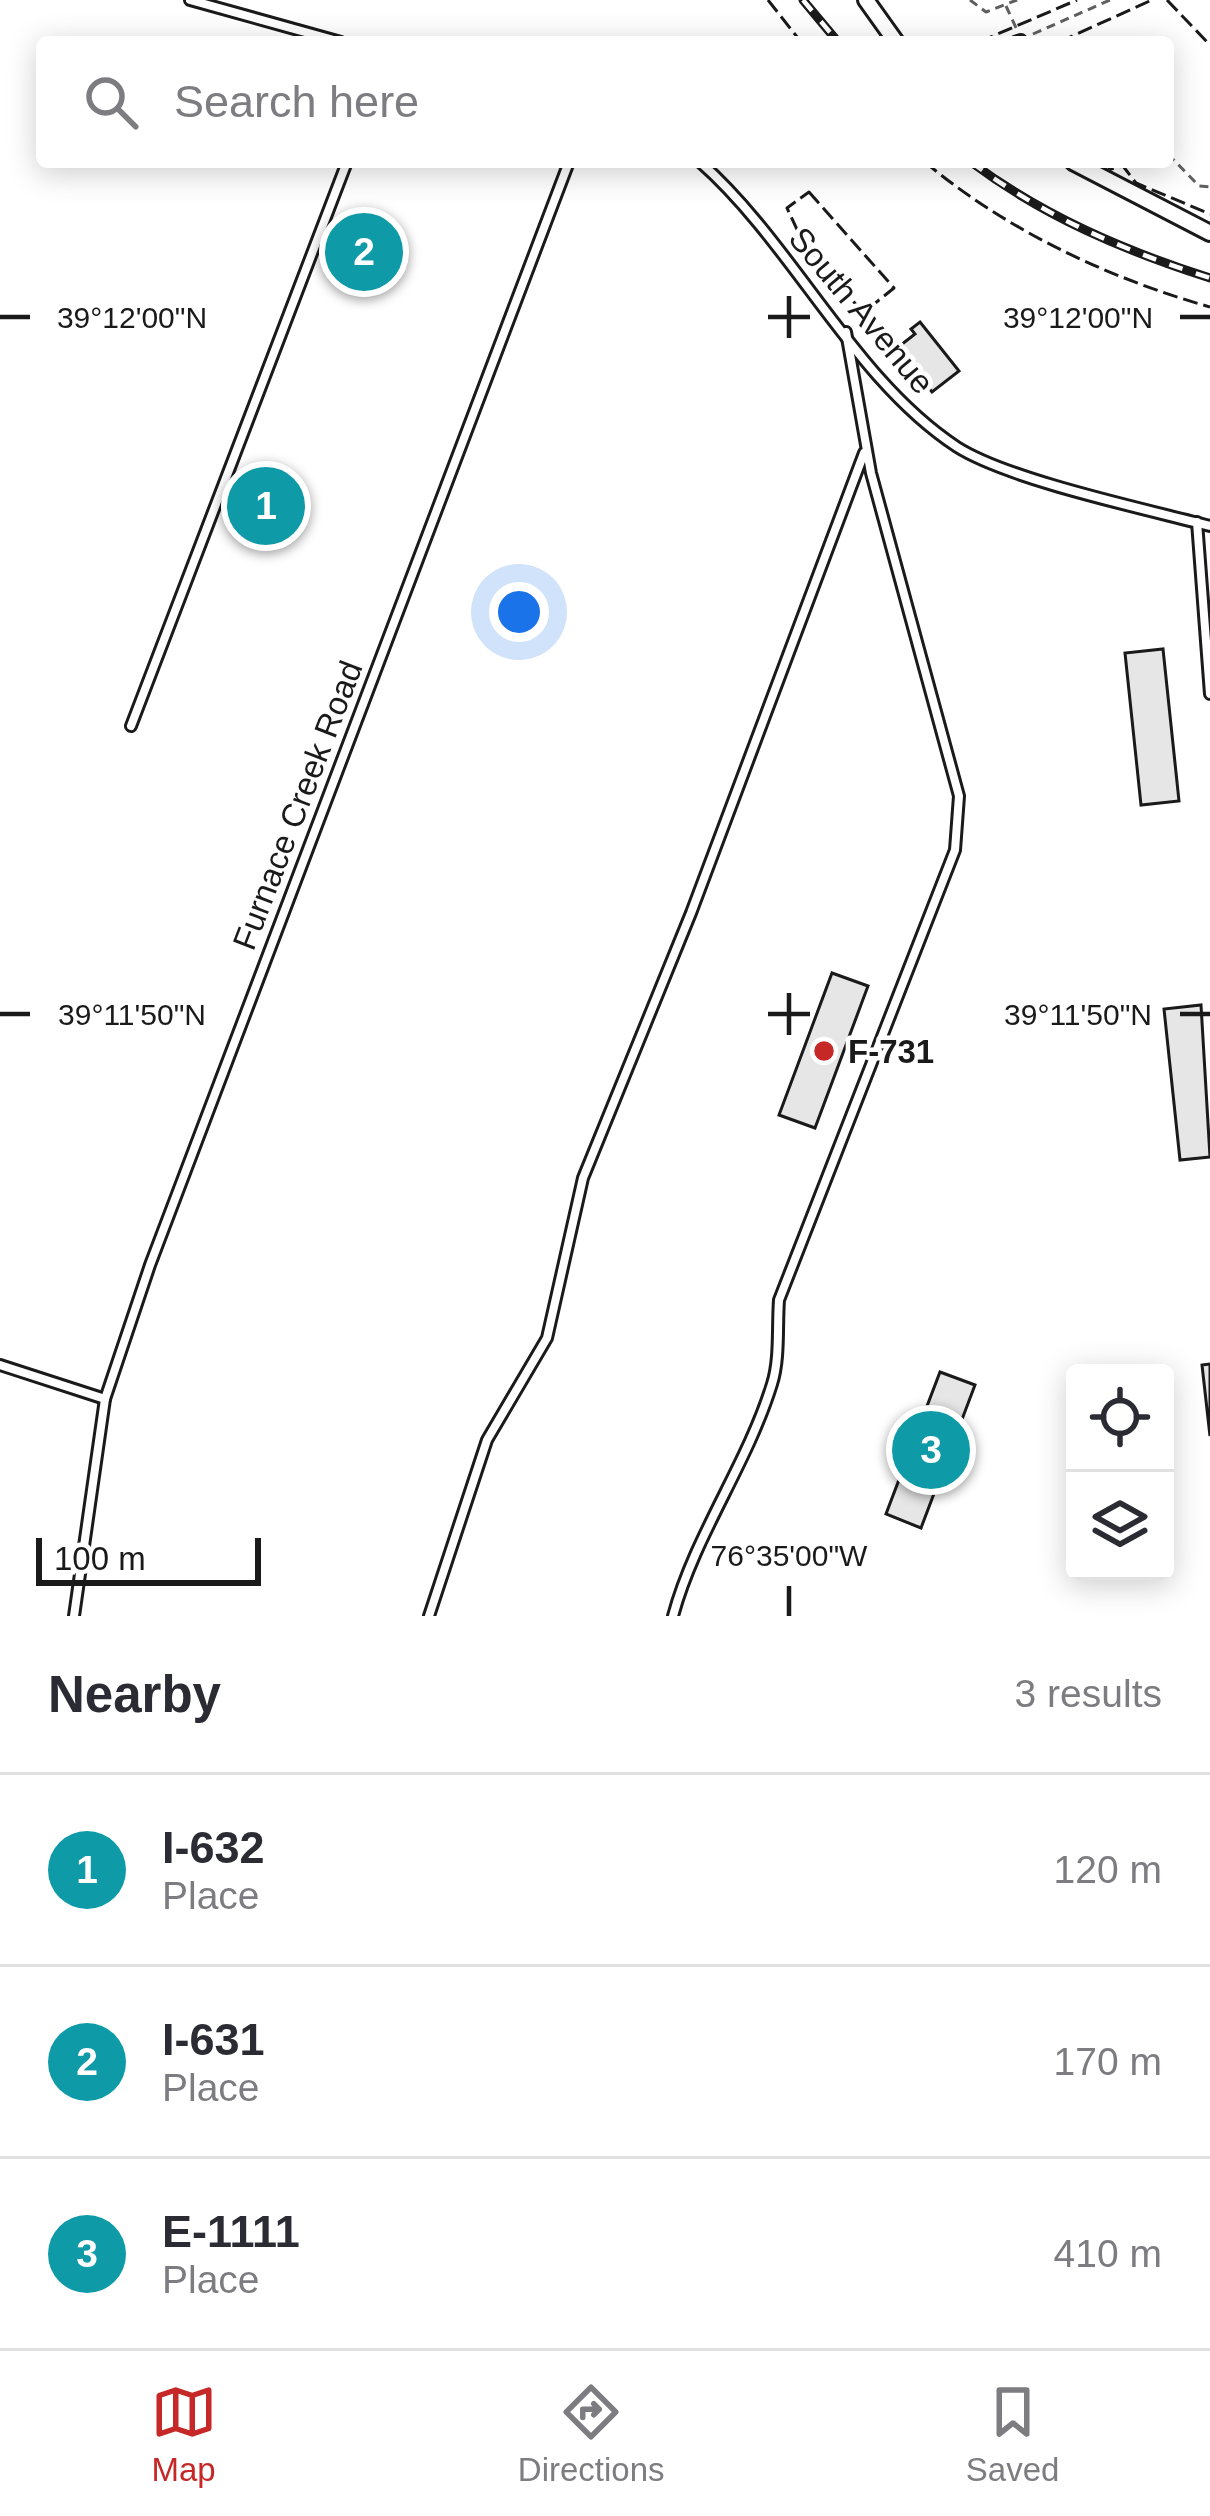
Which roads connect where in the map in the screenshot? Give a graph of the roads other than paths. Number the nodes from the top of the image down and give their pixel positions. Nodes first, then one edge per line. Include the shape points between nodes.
1 (190, 0) edge
2 (866, 0) edge
3 (319, 36) edge
4 (892, 36) edge
5 (345, 168) edge
6 (567, 168) edge
7 (705, 168) edge
8 (1085, 168) edge
9 (1210, 233) edge
10 (846, 332) junction
11 (866, 448) junction
12 (1197, 522) junction
13 (1210, 526) edge
14 (1210, 694) edge
15 (131, 726) dead end
16 (0, 1364) edge
17 (105, 1399) junction
18 (74, 1616) edge
19 (429, 1616) edge
20 (673, 1616) edge

1 - 3 lane
2 - 4 street
5 - 15 lane
6 - 17 lane, Furnace Creek Road via 240,1021
7 - 10 lane, South Avenue
8 - 9 street
10 - 11 lane
10 - 12 lane, South Avenue via 893,392 959,448
11 - 19 lane via 583,1178 547,1338 487,1440
11 - 20 lane via 959,796 955,850 779,1300 773,1380 731,1487 685,1571
12 - 13 lane, South Avenue
12 - 14 lane
16 - 17 lane
17 - 18 lane, Furnace Creek Road

